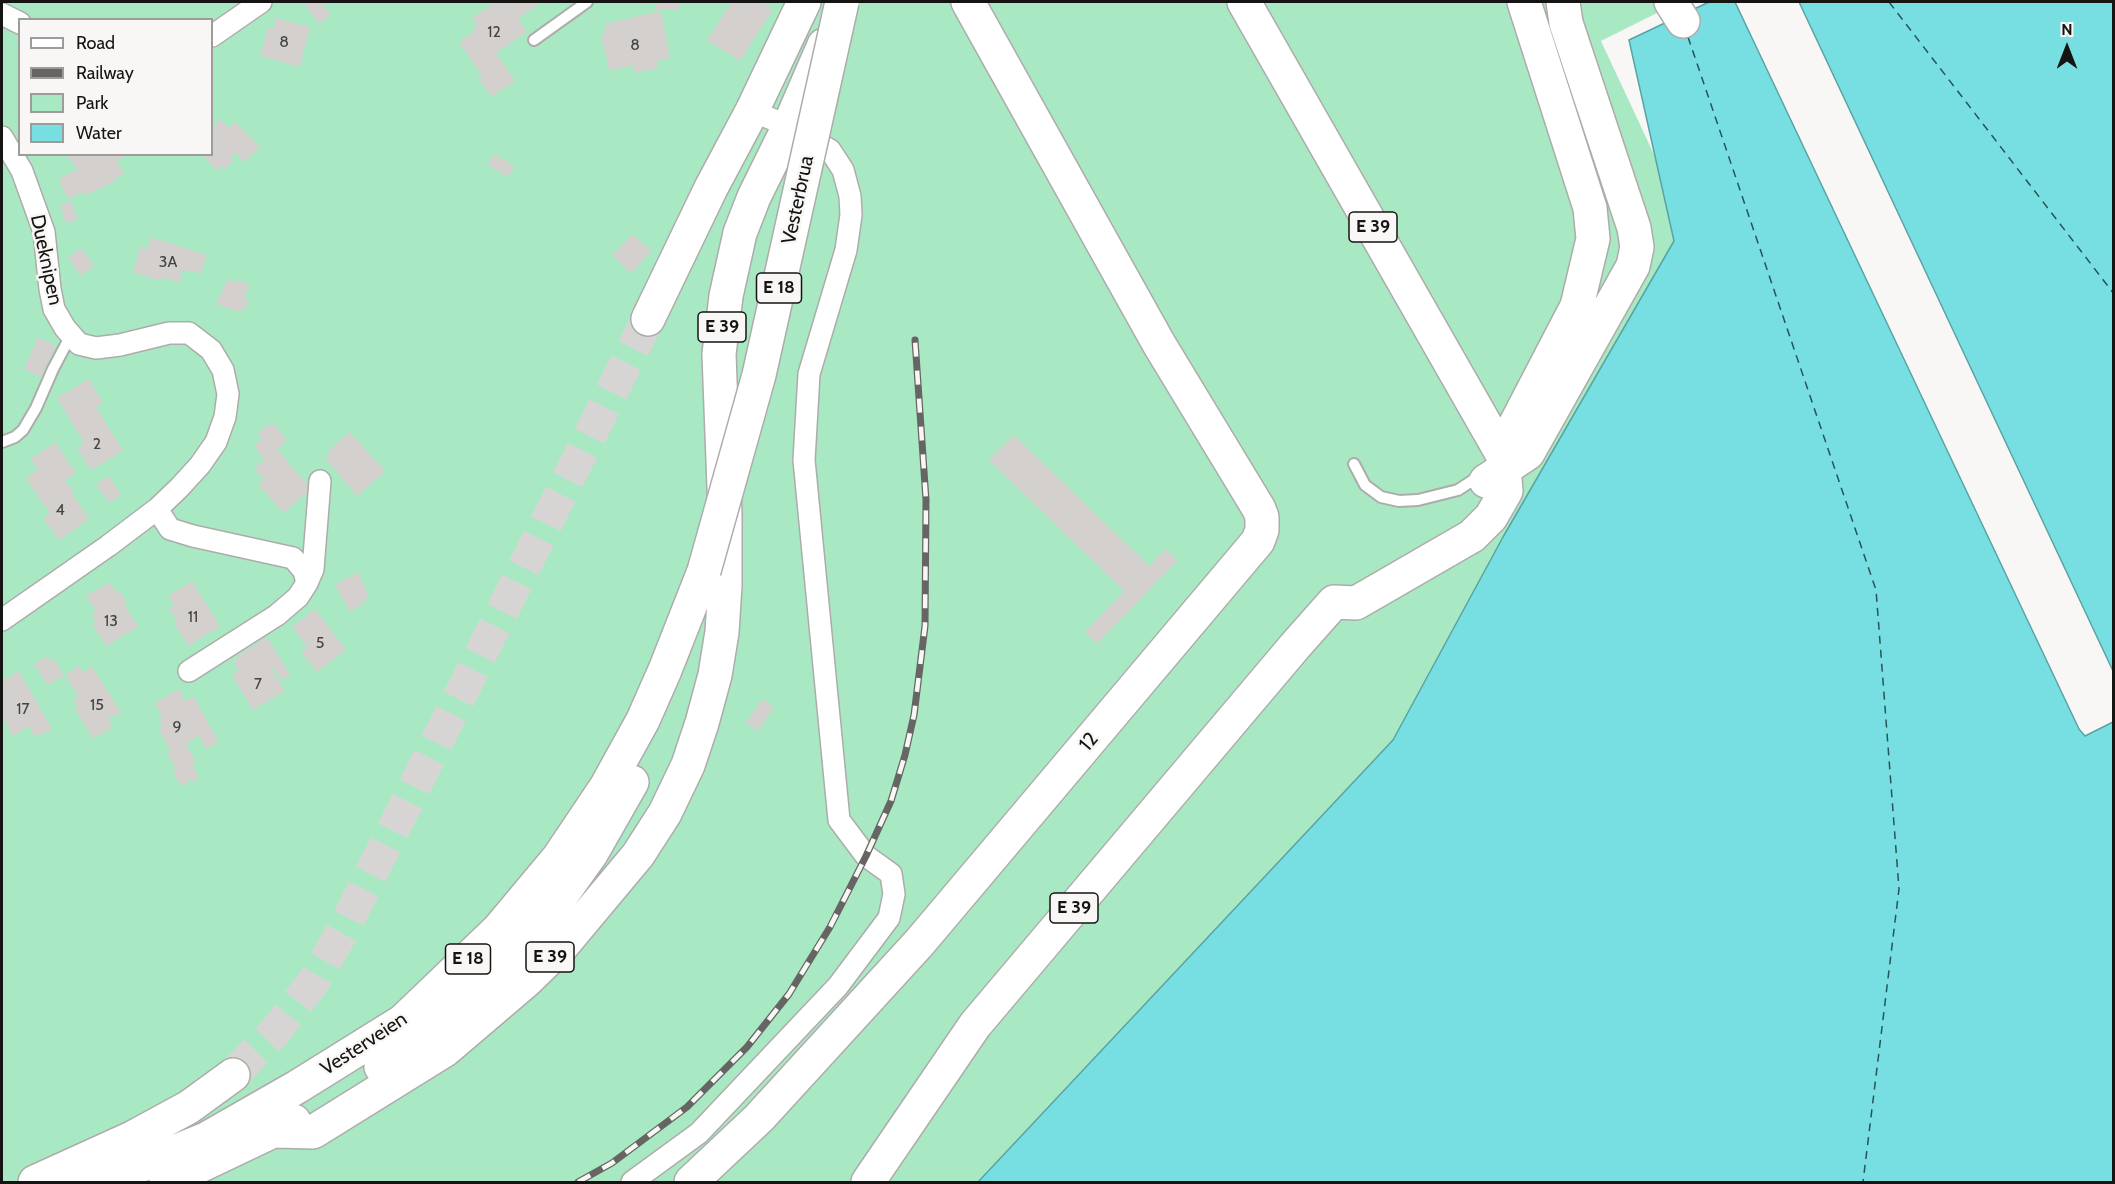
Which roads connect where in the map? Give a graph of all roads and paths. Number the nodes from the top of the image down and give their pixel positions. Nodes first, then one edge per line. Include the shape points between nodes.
1 (261, 2) edge
2 (587, 2) edge
3 (804, 2) edge
4 (842, 2) edge
5 (968, 2) edge
6 (1244, 2) edge
7 (1524, 2) edge
8 (1563, 2) edge
9 (2, 14) edge
10 (18, 22) edge
11 (213, 35) edge
12 (534, 40) dead end
13 (752, 111) junction
14 (789, 126) junction
15 (2, 136) edge
16 (648, 319) tunnel mouth
17 (71, 335) junction
18 (2, 442) edge
19 (1502, 460) junction
20 (1354, 464) dead end
21 (320, 481) dead end
22 (157, 510) junction
23 (307, 583) junction
24 (2, 620) edge
25 (683, 637) junction
26 (189, 671) dead end
27 (233, 1075) tunnel mouth
28 (276, 1131) junction
29 (35, 1182) edge
30 (91, 1182) edge
31 (166, 1182) edge
32 (632, 1182) edge
33 (691, 1182) edge
34 (868, 1182) edge

1 - 11 street
2 - 12 lane
3 - 13 highway
4 - 14 highway, E 39
4 - 25 highway, Vesterbrua / E 18, bridge via 759,375
5 - 33 highway, 12 via 1159,344 1259,509 1262,530 1258,541 920,942 759,1118
6 - 19 highway, E 39
7 - 19 highway, E 39 via 1590,208 1593,239 1577,306
8 - 19 highway via 1566,23 1637,247 1633,266 1528,453
9 - 10 street
13 - 14 street
13 - 16 highway
14 - 28 highway, E 39 via 740,233 726,296 719,354 725,514 722,632 702,723 688,765 665,813 638,855 562,946 445,1050 313,1132
14 - 32 street via 830,150 843,170 850,196 846,250 809,374 804,460 839,820 866,856 891,874 894,894 889,918 838,986 699,1133
15 - 17 street, Dueknipen via 22,171 44,232 54,309
17 - 18 lane via 23,429
17 - 22 street, Dueknipen via 79,344 96,348 169,333 189,333 211,350 223,370 228,394 216,442
19 - 20 lane via 1458,490 1399,501 1381,496 1365,485
19 - 34 highway, E 39 via 1506,491 1491,517 1472,536 1356,603 1334,602 975,1025
21 - 23 street via 313,569
22 - 23 street via 170,529 293,558 304,571
22 - 24 street, Dueknipen
23 - 26 street via 298,597 277,615
25 - 28 highway, Vesterveien / E 18 via 676,679 648,750 591,854 554,906 479,987 422,1036 381,1068
25 - 30 highway, Vesterveien / E 18 via 606,787 559,857 498,930 403,1021 207,1139
27 - 29 highway via 189,1107 142,1133
28 - 31 highway, Vesterveien / E 39

